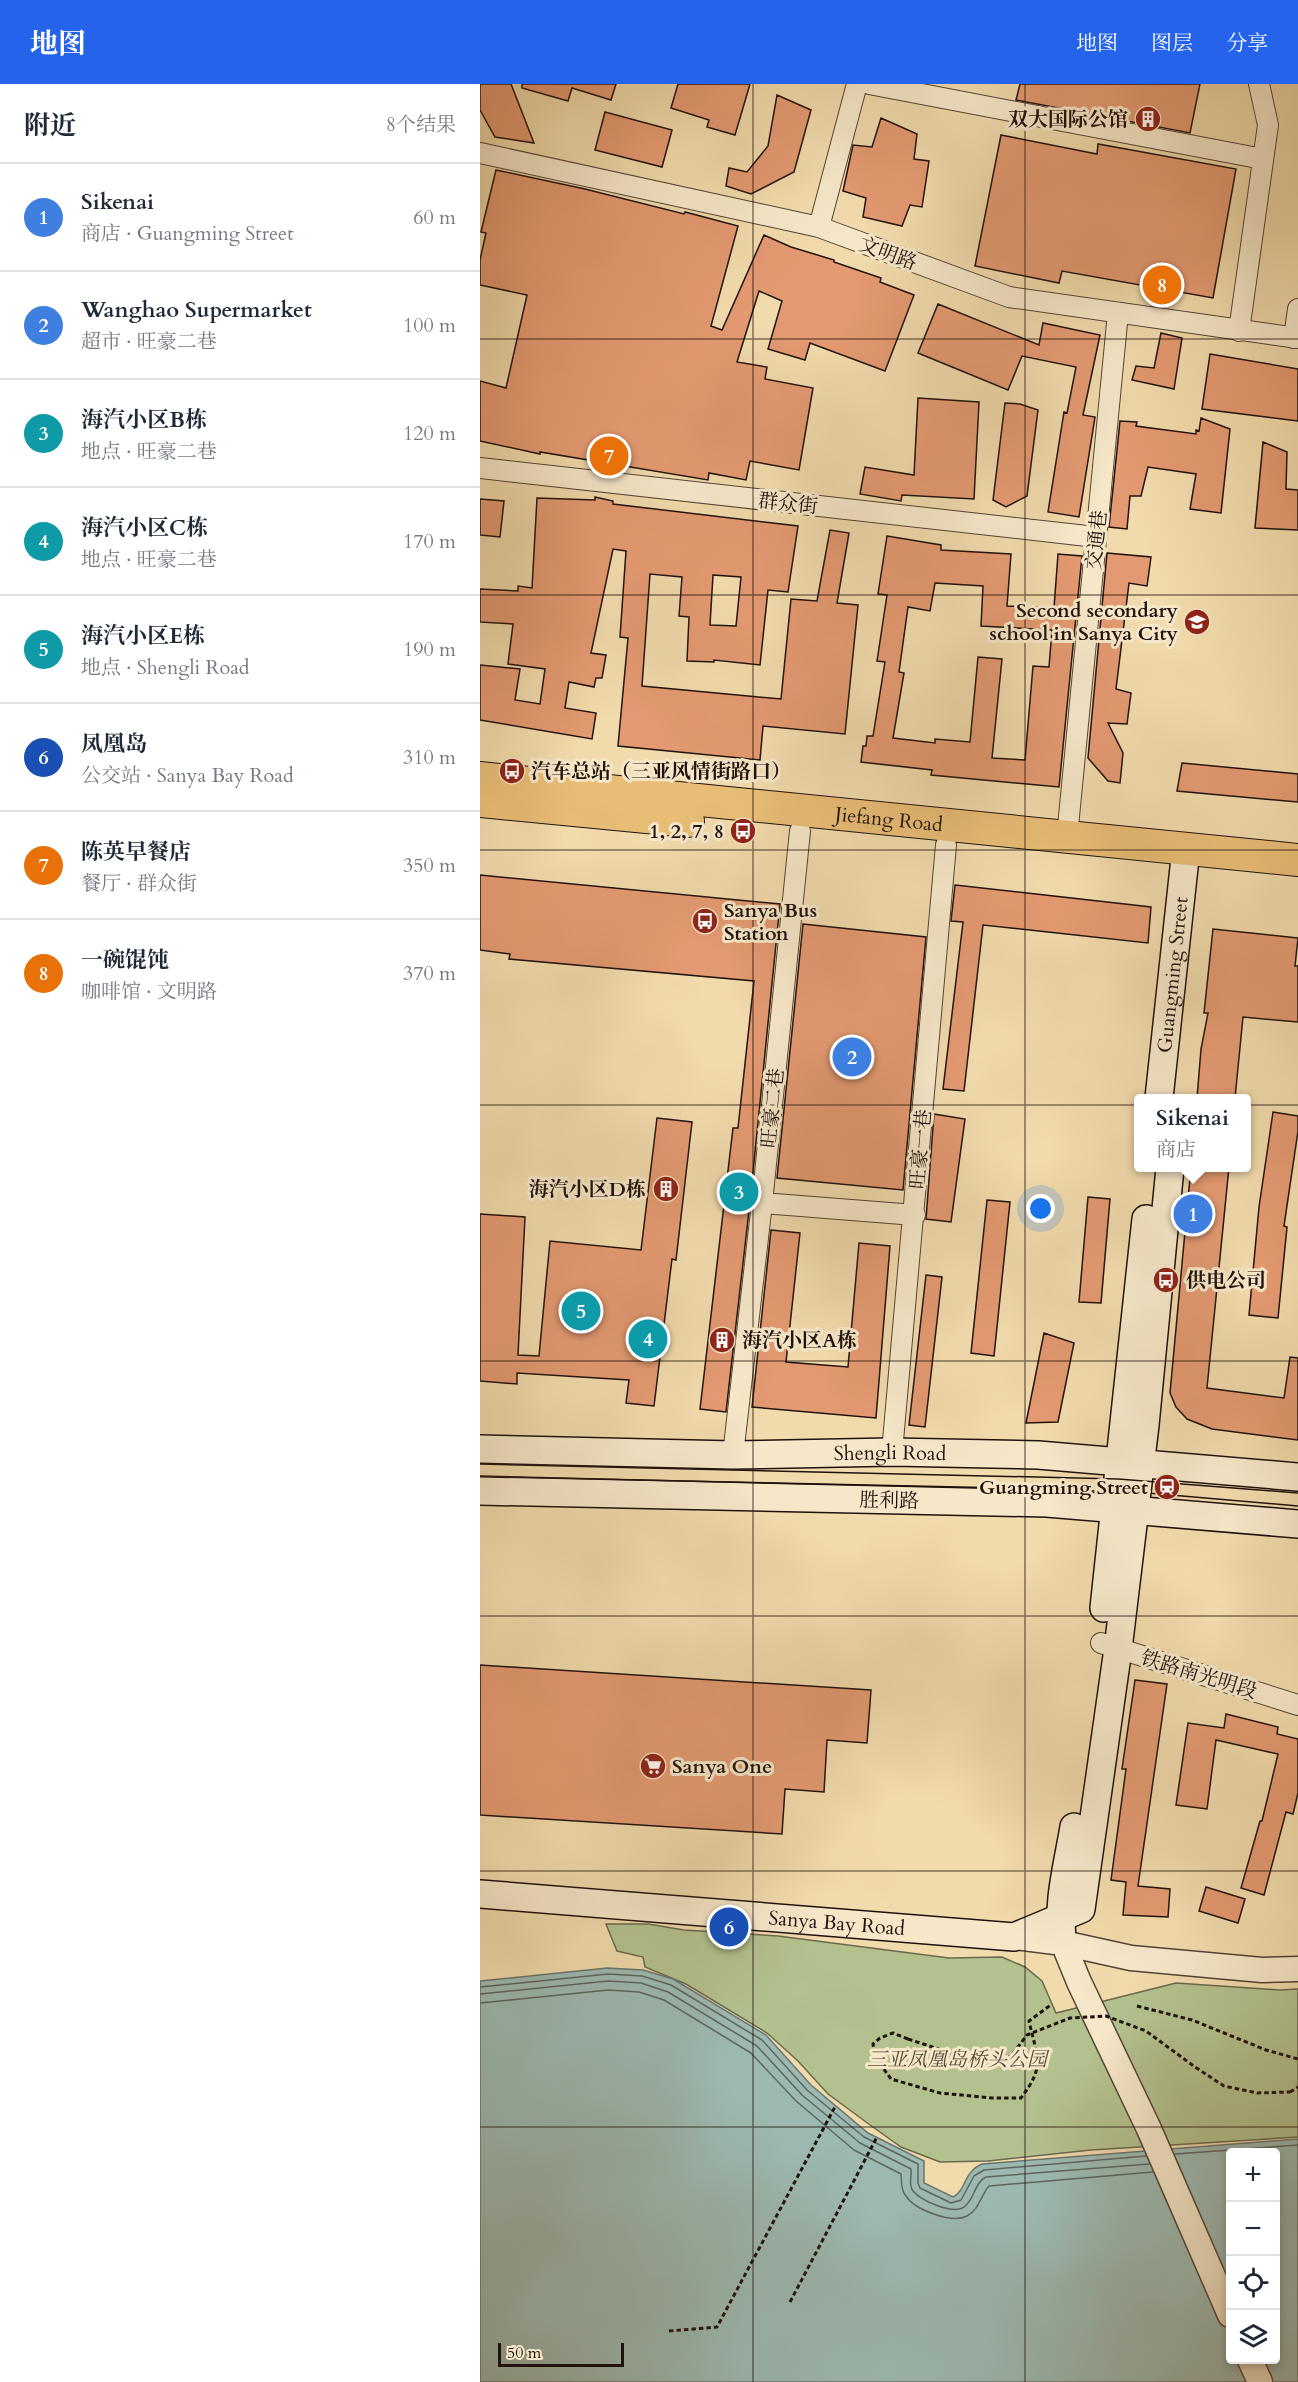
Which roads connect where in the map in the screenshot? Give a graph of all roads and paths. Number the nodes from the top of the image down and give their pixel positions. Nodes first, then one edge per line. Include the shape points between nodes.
1 (857, 84) edge
2 (869, 84) edge
3 (1259, 84) edge
4 (480, 153) edge
5 (1263, 159) junction
6 (819, 227) junction
7 (1298, 309) edge
8 (1118, 314) junction
9 (1239, 331) junction
10 (1296, 338) edge
11 (480, 468) edge
12 (1096, 537) junction
13 (480, 778) edge
14 (480, 801) edge
15 (800, 831) junction
16 (1067, 837) junction
17 (946, 845) junction
18 (1192, 860) junction
19 (1298, 860) edge
20 (1298, 881) edge
21 (1160, 1094) edge
22 (1177, 1094) edge
23 (1152, 1172) edge
24 (1169, 1172) edge
25 (762, 1203) junction
26 (915, 1215) junction
27 (480, 1449) edge
28 (892, 1452) junction
29 (733, 1455) junction
30 (1130, 1462) junction
31 (1298, 1476) edge
32 (480, 1491) edge
33 (1124, 1509) junction
34 (1298, 1524) edge
35 (1109, 1646) junction
36 (1298, 1705) edge
37 (480, 1894) edge
38 (1068, 1923) junction
39 (1298, 1969) edge
40 (1052, 2004) dead end
41 (1137, 2006) dead end
42 (1298, 2059) edge
43 (1298, 2087) edge
44 (836, 2105) dead end
45 (877, 2137) dead end
46 (790, 2302) dead end
47 (1228, 2310) edge
48 (669, 2331) dead end
49 (1252, 2364) edge
50 (1260, 2382) edge

1 - 6 street
2 - 5 street
3 - 5 street via 1268,125
4 - 6 street, 文明路
5 - 9 street
6 - 8 street, 文明路 via 1009,297
7 - 10 street
8 - 9 street, 文明路
8 - 12 street, 交通巷
9 - 10 street, 文明路
11 - 12 street, 群众街
12 - 16 street, 交通巷
13 - 16 main road, Jiefang Road
14 - 15 main road, Jiefang Road
15 - 17 main road, Jiefang Road
15 - 25 street, 旺豪二巷
16 - 18 main road, Jiefang Road
17 - 18 main road, Jiefang Road
17 - 26 street, 旺豪一巷
18 - 19 main road, Jiefang Road
18 - 20 main road, Jiefang Road
18 - 21 main road, Guangming Street
18 - 22 main road, Guangming Street
23 - 30 main road
24 - 30 main road
25 - 26 street
25 - 29 street, 旺豪二巷
26 - 28 street, 旺豪一巷
27 - 29 main road, Shengli Road
28 - 29 main road, Shengli Road
28 - 30 main road, Shengli Road via 1038,1455
30 - 31 main road, Shengli Road
30 - 33 main road
32 - 33 main road, 胜利路 via 1047,1503
33 - 34 main road, 胜利路
33 - 35 main road
35 - 36 street, 铁路南光明段
35 - 38 main road via 1062,1897
37 - 38 main road, Sanya Bay Road via 1014,1937
38 - 39 street via 1131,1958 1262,1970
38 - 47 street via 1079,1982 1149,2129
40 - 43 path, bridge via 1029,2021 1039,2062 1033,2082 1021,2098 940,2093 891,2079 875,2057 873,2044 893,2033 991,2066 1011,2056 1027,2035 1070,2018 1106,2016 1146,2031 1224,2086 1257,2093 1290,2092
41 - 42 path via 1192,2020
44 - 48 path via 717,2327
45 - 46 path
49 - 50 street

